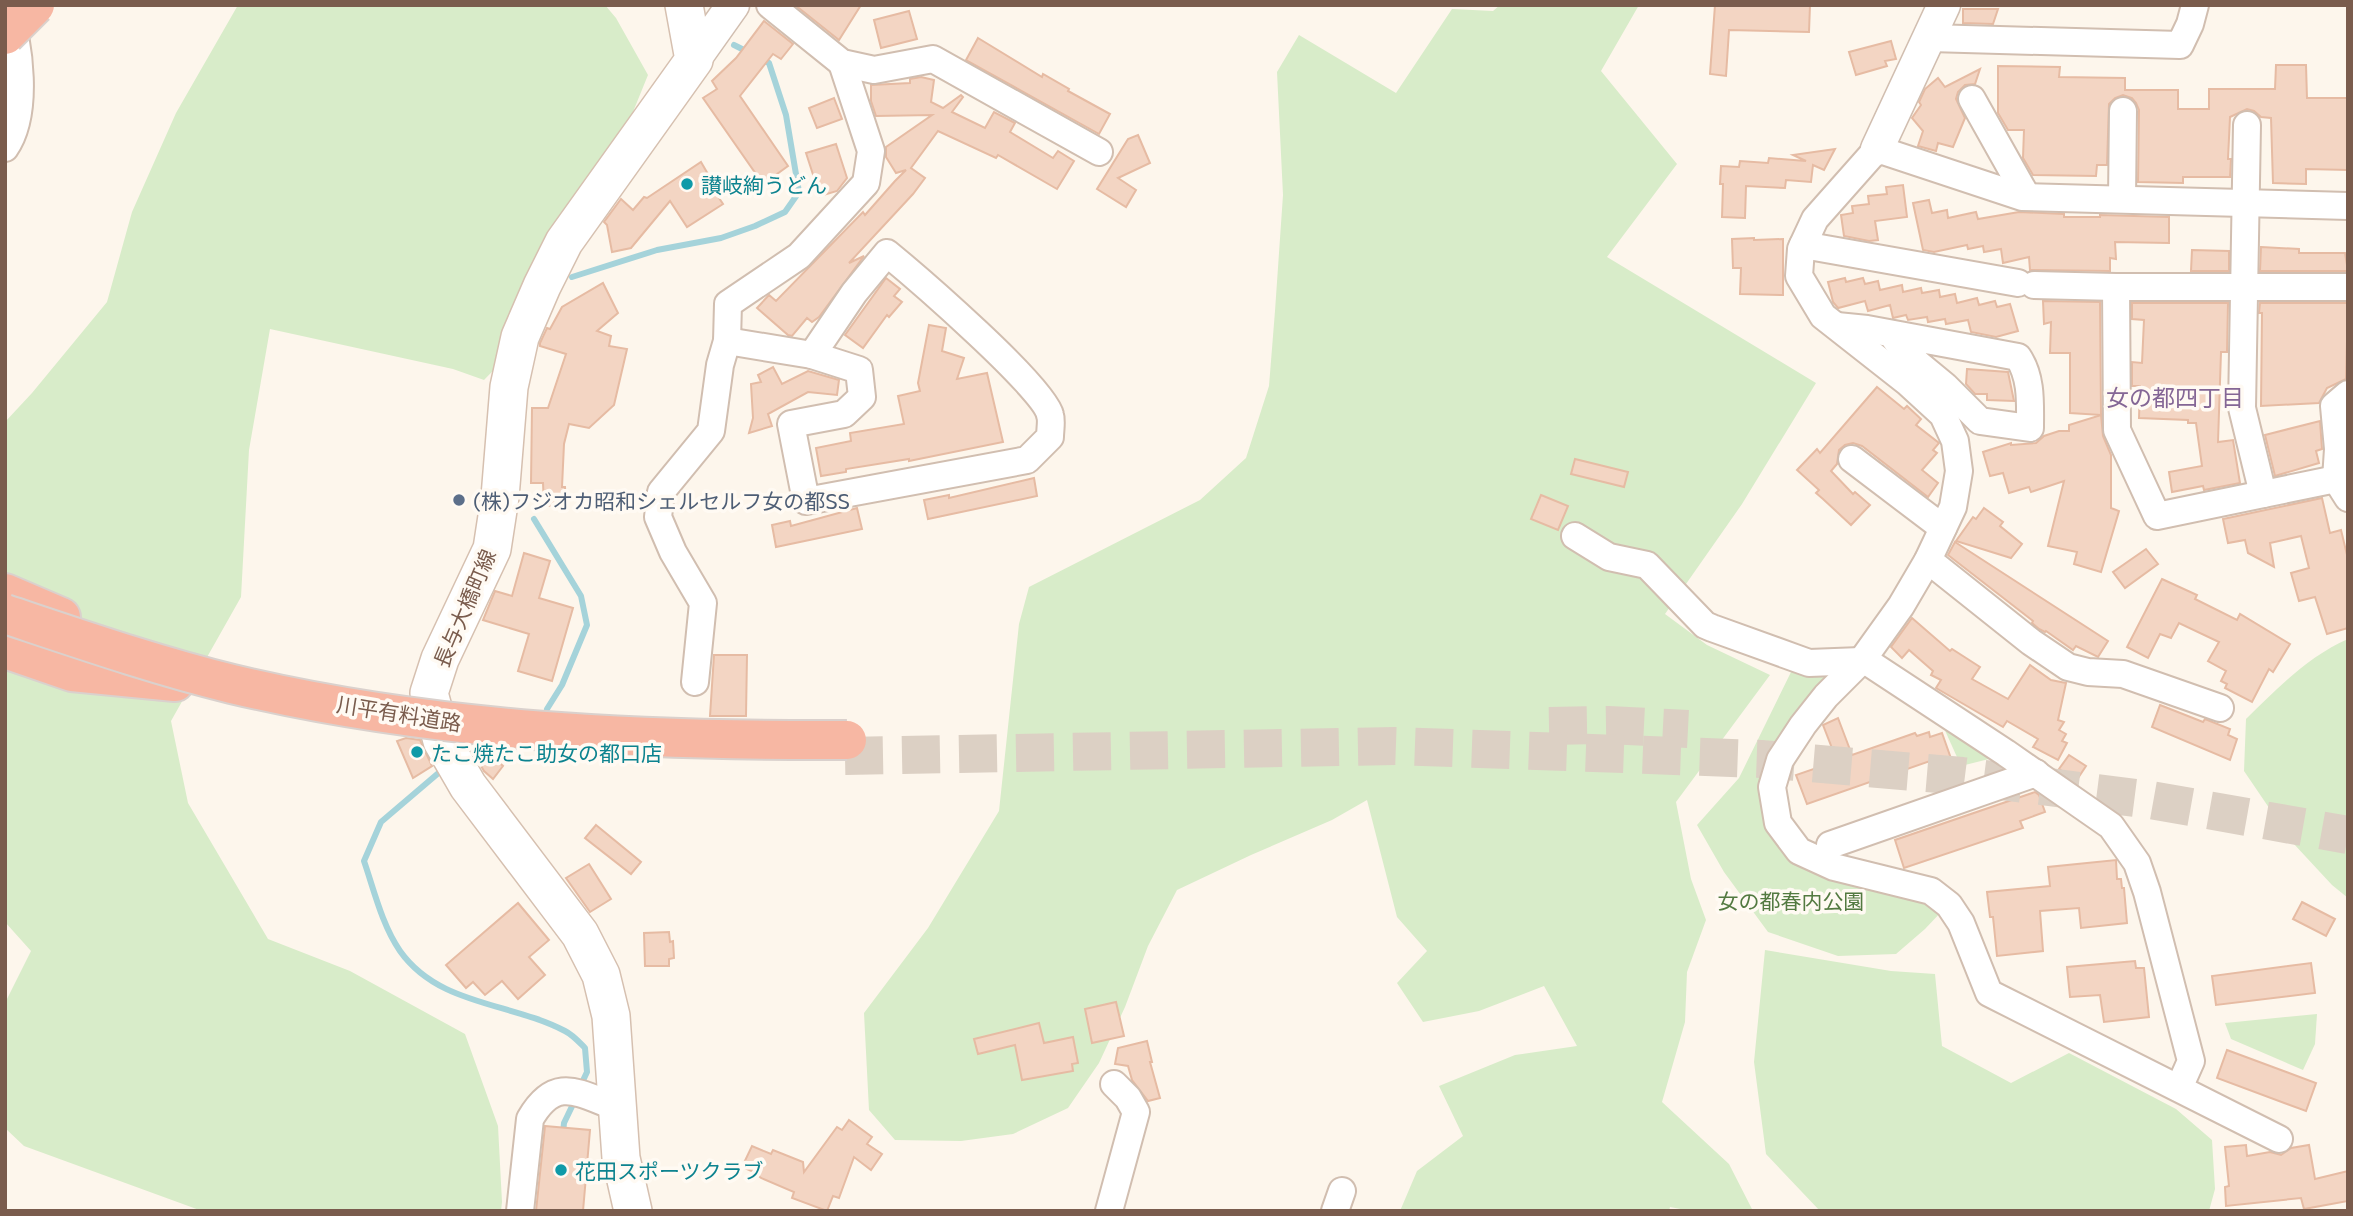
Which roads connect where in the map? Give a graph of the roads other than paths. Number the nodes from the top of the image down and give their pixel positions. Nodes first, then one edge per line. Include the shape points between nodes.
1 (6, 5) edge
2 (35, 5) edge
3 (684, 5) edge
4 (733, 5) edge
5 (770, 5) edge
6 (1944, 5) edge
7 (2194, 5) edge
8 (5, 35) edge
9 (1930, 38) junction
10 (694, 60) junction
11 (842, 63) junction
12 (1972, 99) dead end
13 (2123, 111) dead end
14 (2247, 125) dead end
15 (5, 148) edge
16 (1877, 149) junction
17 (1099, 152) dead end
18 (2028, 197) junction
19 (2122, 200) junction
20 (2246, 202) junction
21 (2348, 206) edge
22 (1803, 245) junction
23 (2116, 287) junction
24 (2245, 287) junction
25 (2348, 287) edge
26 (1835, 326) junction
27 (1892, 335) junction
28 (727, 341) junction
29 (812, 355) junction
30 (2348, 394) edge
31 (1852, 459) dead end
32 (2342, 488) edge
33 (2263, 494) junction
34 (1943, 528) junction
35 (1575, 536) dead end
36 (1928, 560) junction
37 (5, 593) edge
38 (5, 614) edge
39 (5, 626) edge
40 (5, 649) edge
41 (1862, 660) junction
42 (182, 677) junction
43 (695, 682) dead end
44 (2220, 708) dead end
45 (846, 748) tunnel mouth
46 (2036, 773) junction
47 (1830, 845) dead end
48 (1114, 1084) dead end
49 (2179, 1087) junction
50 (593, 1099) junction
51 (2279, 1139) dead end
52 (520, 1211) edge
53 (633, 1211) edge
54 (1109, 1211) edge

1 - 15 street via 20,86 17,116
2 - 8 highway, bridge
3 - 10 main road
4 - 10 street
5 - 11 street
6 - 9 street
7 - 9 street via 2180,45
9 - 16 street
10 - 50 main road, 長与大橋町線 via 564,242 520,337 509,387 492,549 429,692 442,741 468,786 580,934 601,975 611,1016
11 - 17 street via 874,70 933,59
11 - 28 street via 871,150 866,183 799,256 728,304
12 - 18 street
13 - 19 street
14 - 20 street
16 - 18 street
16 - 22 street via 1815,219
18 - 19 street
19 - 20 street
20 - 21 street
20 - 24 street
22 - 23 street via 2026,284
22 - 26 street via 1799,276 1823,316
23 - 24 street
23 - 33 street via 2117,430 2157,516
24 - 25 street
24 - 33 street via 2242,408
26 - 27 street
26 - 34 street via 1943,415 1955,441 1959,471 1953,508
27 - 27 street via 2018,357 2026,369 2030,428 1980,421 1905,353
28 - 29 street
28 - 43 street via 711,431 660,492 659,517 703,603
29 - 29 street via 887,253 1033,389 1050,413 1050,436 1027,460 806,501 791,424 844,414 862,397 859,370
30 - 32 street via 2334,406
31 - 34 street
32 - 33 street
34 - 36 street
35 - 41 street via 1609,557 1647,565 1705,625 1809,663
36 - 41 street
36 - 44 street via 2068,667 2123,674
37 - 42 highway
38 - 42 highway, 川平有料道路, bridge
39 - 42 highway, 川平有料道路
40 - 42 highway via 72,672
41 - 46 street
41 - 49 street via 1826,696 1780,760 1773,787 1779,823 1799,851 1834,867 1931,891 1949,905 1961,923 1989,993
42 - 45 highway, 川平有料道路, bridge via 430,720
46 - 47 street
46 - 49 street via 2111,826 2137,863 2191,1061
48 - 54 street via 1136,1112
49 - 51 street
50 - 52 street via 553,1092 537,1106 530,1119
50 - 53 main road, 長与大橋町線 via 621,1158

